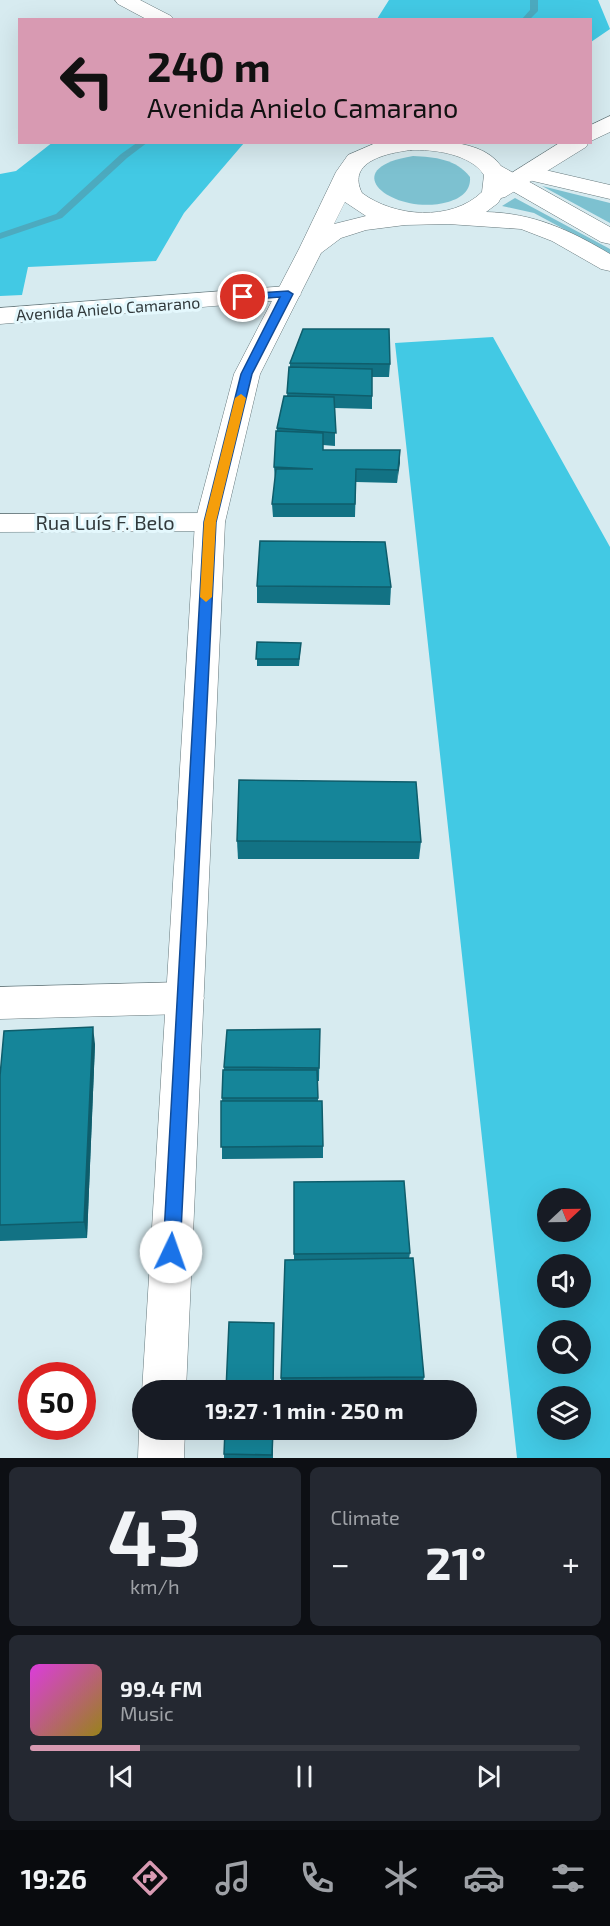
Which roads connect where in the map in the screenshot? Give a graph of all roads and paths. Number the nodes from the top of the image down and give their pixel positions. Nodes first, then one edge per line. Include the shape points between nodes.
1 (125, 0) edge
2 (160, 18) edge
3 (610, 123) edge
4 (592, 133) edge
5 (408, 144) edge
6 (441, 144) edge
7 (573, 144) edge
8 (354, 158) edge
9 (501, 176) junction
10 (610, 192) edge
11 (418, 219) junction
12 (442, 219) junction
13 (610, 237) edge
14 (311, 249) junction
15 (610, 264) edge
16 (288, 294) junction
17 (0, 316) edge
18 (210, 522) junction
19 (0, 523) edge
20 (185, 998) junction
21 (0, 1003) edge
22 (165, 1380) edge
23 (162, 1440) edge
24 (161, 1458) edge

1 - 2 main road
3 - 4 main road
5 - 8 main road
6 - 9 main road via 465,152
7 - 9 main road
8 - 11 main road via 346,185 355,198 371,209
8 - 14 main road
9 - 10 main road
9 - 12 main road via 482,206
9 - 13 main road
11 - 12 main road
11 - 14 main road via 382,220 332,232
12 - 15 main road via 532,224
14 - 16 main road
16 - 17 main road, Avenida Anielo Camarano
16 - 18 main road via 246,374
18 - 19 main road, Rua Luís F. Belo
18 - 20 main road
20 - 21 main road
20 - 22 main road
23 - 24 main road

